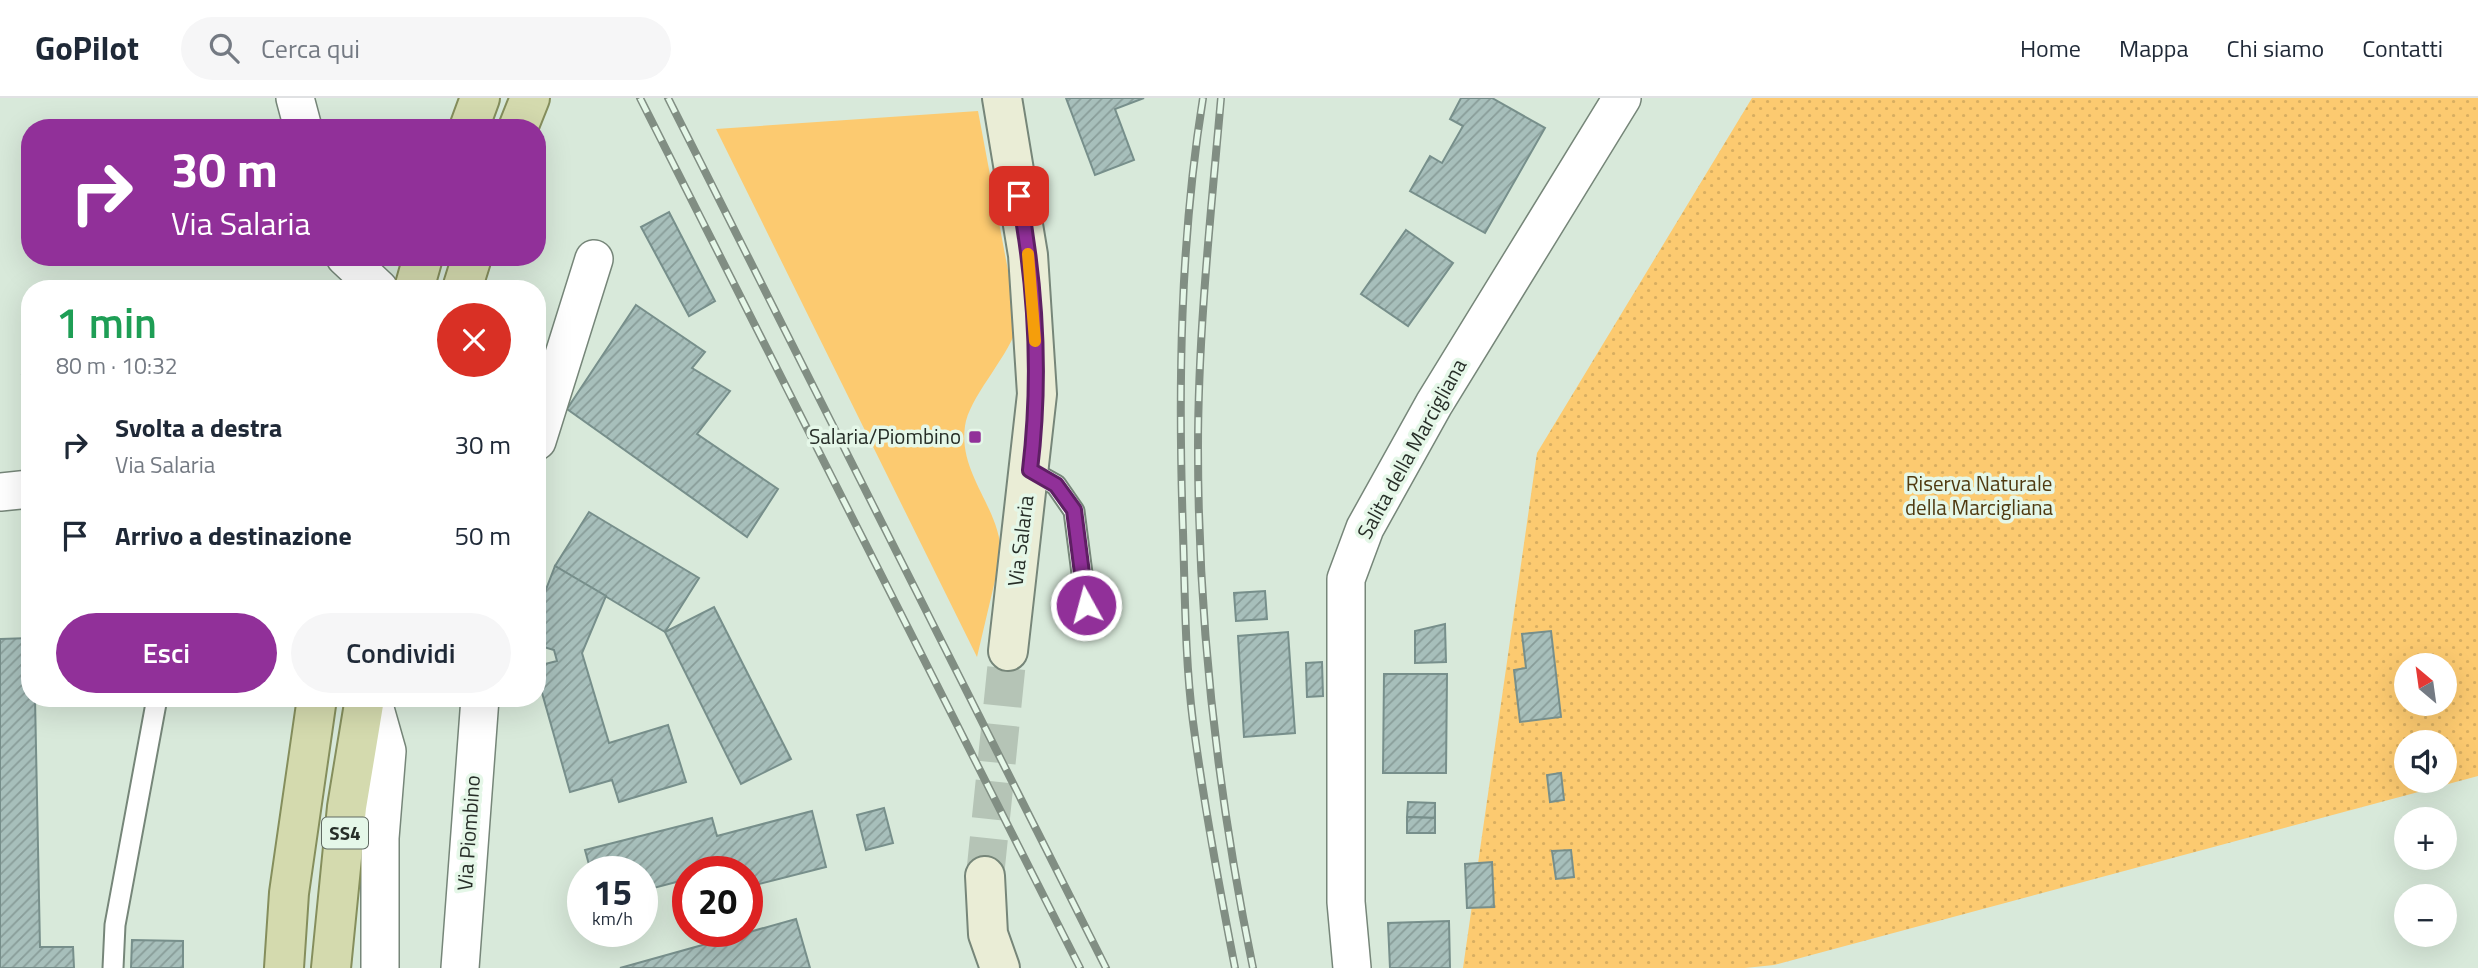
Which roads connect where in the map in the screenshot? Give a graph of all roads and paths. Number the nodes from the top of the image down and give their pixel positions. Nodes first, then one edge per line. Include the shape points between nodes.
1 (295, 98) edge
2 (480, 98) edge
3 (530, 98) edge
4 (1002, 98) edge
5 (1622, 98) edge
6 (301, 119) edge
7 (472, 119) edge
8 (522, 119) edge
9 (594, 260) dead end
10 (355, 266) edge
11 (369, 280) edge
12 (546, 412) edge
13 (1030, 470) junction
14 (21, 490) edge
15 (0, 492) edge
16 (1089, 628) dead end
17 (1008, 651) tunnel mouth
18 (155, 707) edge
19 (316, 707) edge
20 (364, 707) edge
21 (375, 707) edge
22 (479, 707) edge
23 (985, 876) tunnel mouth
24 (113, 968) edge
25 (284, 968) edge
26 (331, 968) edge
27 (380, 968) edge
28 (460, 968) edge
29 (1000, 968) edge
30 (1352, 968) edge

1 - 6 street
2 - 7 main road
3 - 8 main road
4 - 13 street, Via Salaria via 1032,291 1037,394
5 - 30 street, Salita della Marcigliana via 1434,404 1365,528 1346,579 1346,902
9 - 12 street
10 - 11 street
13 - 16 lane via 1056,485 1074,510
13 - 17 street, Via Salaria
14 - 15 street
18 - 24 lane via 115,925
19 - 25 main road, SS4 via 289,893
20 - 26 main road, SS4 via 347,807
21 - 27 street via 387,751 380,838
22 - 28 street, Via Piombino
23 - 29 street via 988,934

